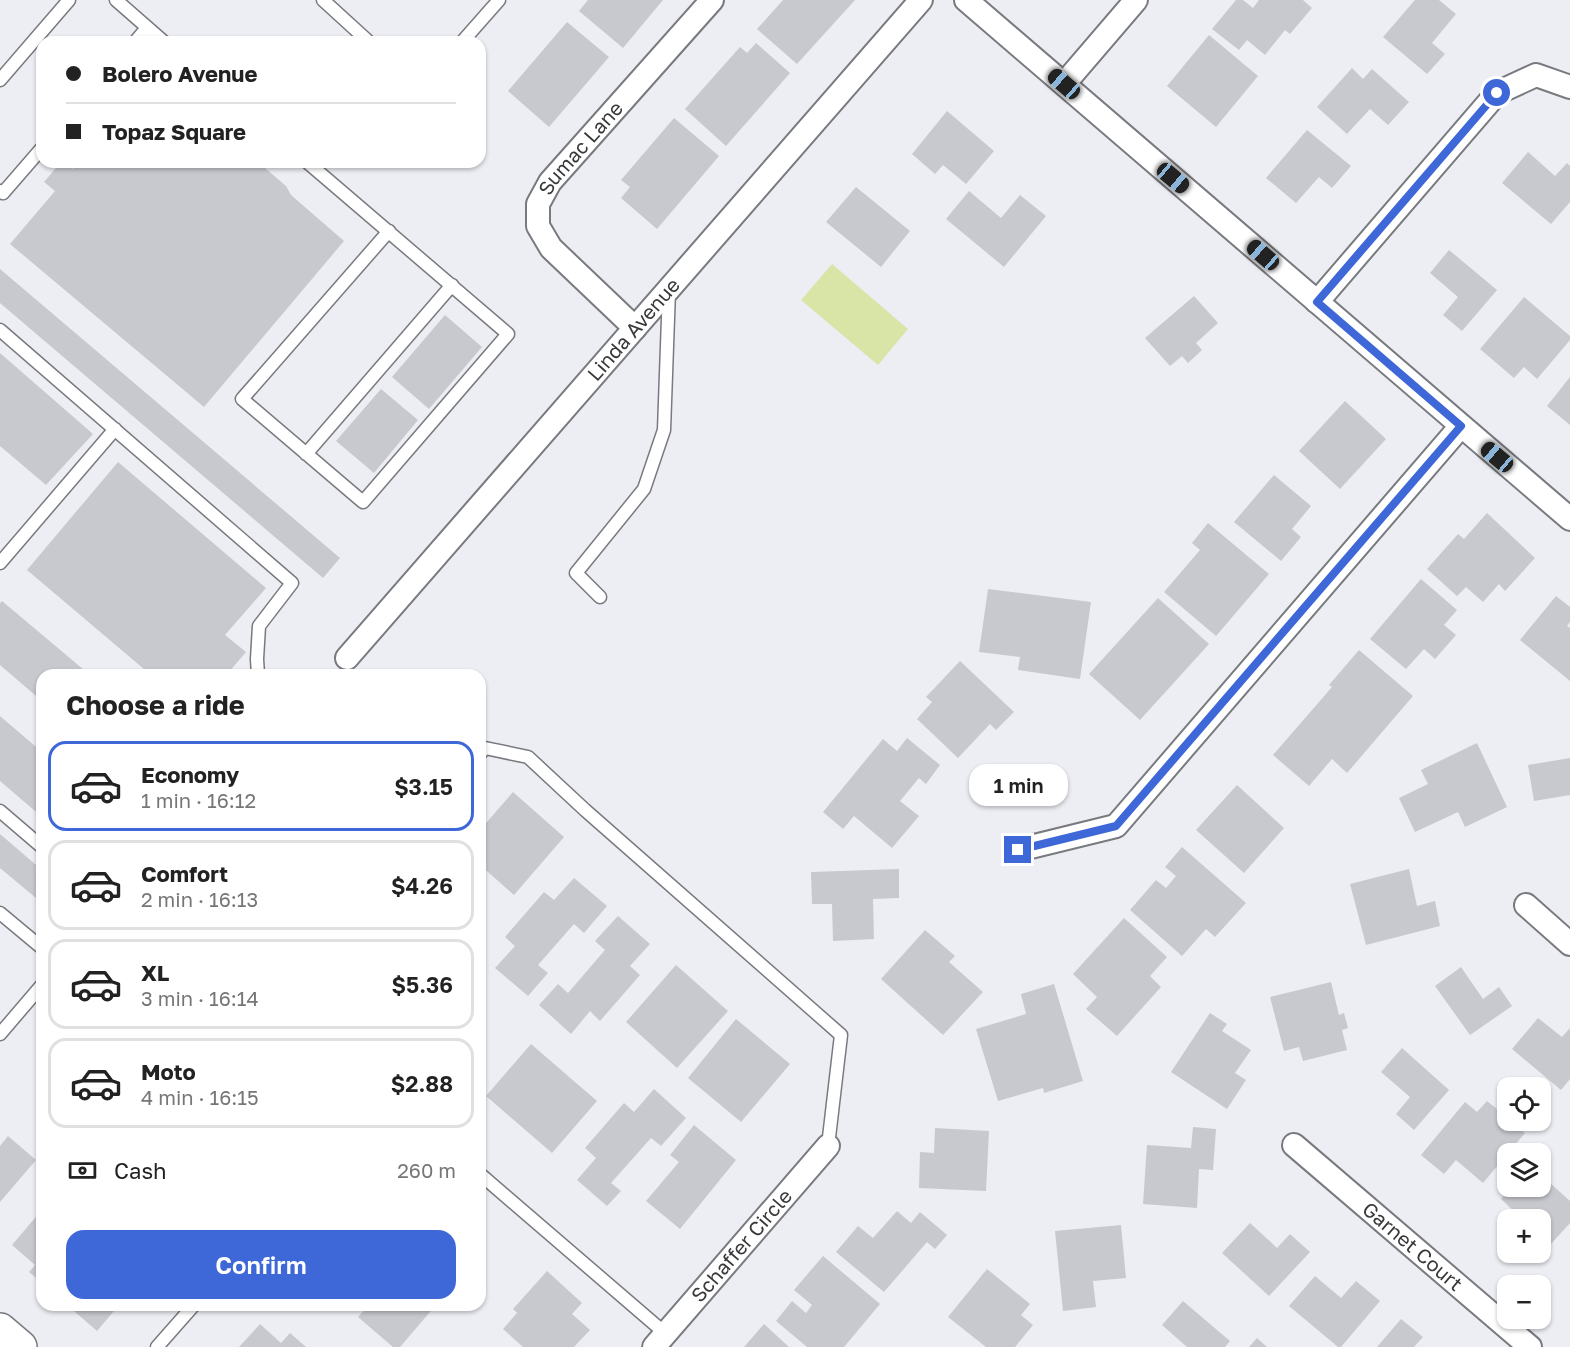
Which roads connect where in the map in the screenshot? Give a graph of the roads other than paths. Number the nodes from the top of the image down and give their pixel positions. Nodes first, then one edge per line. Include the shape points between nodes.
1 (69, 0) edge
2 (116, 0) edge
3 (323, 0) edge
4 (499, 0) edge
5 (712, 0) edge
6 (921, 0) edge
7 (966, 0) edge
8 (1136, 0) edge
9 (147, 27) junction
10 (38, 36) edge
11 (140, 36) edge
12 (157, 36) edge
13 (362, 36) edge
14 (467, 36) edge
15 (36, 38) edge
16 (0, 80) edge
17 (1064, 84) junction
18 (1570, 87) edge
19 (36, 155) edge
20 (314, 168) edge
21 (0, 190) edge
22 (389, 231) junction
23 (452, 285) junction
24 (669, 289) junction
25 (1317, 302) junction
26 (635, 328) junction
27 (0, 330) edge
28 (1461, 426) junction
29 (115, 429) junction
30 (306, 454) junction
31 (1570, 519) edge
32 (0, 563) edge
33 (600, 597) dead end
34 (347, 658) dead end
35 (257, 669) edge
36 (486, 748) edge
37 (0, 811) edge
38 (36, 842) edge
39 (1018, 850) dead end
40 (1526, 905) dead end
41 (0, 913) edge
42 (36, 943) edge
43 (1570, 944) edge
44 (36, 992) edge
45 (1, 1030) edge
46 (1294, 1145) dead end
47 (828, 1146) joint
48 (486, 1180) edge
49 (189, 1311) edge
50 (0, 1330) edge
51 (660, 1340) edge
52 (20, 1347) edge
53 (157, 1347) edge
54 (1530, 1347) edge

1 - 10 lane
2 - 9 lane
3 - 13 lane
4 - 14 lane
5 - 26 street, Sumac Lane via 550,182 538,204 538,226 551,248
6 - 24 street, Linda Avenue
7 - 17 street
8 - 17 street
9 - 11 lane
9 - 12 lane
15 - 16 lane
17 - 25 street
18 - 25 street via 1536,75 1497,93
19 - 21 lane via 3,193
20 - 22 lane
22 - 23 lane
22 - 30 lane via 242,399
23 - 30 lane
23 - 30 lane via 508,334 463,387 363,502
24 - 26 street, Linda Avenue
24 - 33 lane via 664,430 644,489 576,573
25 - 28 street
26 - 34 street, Linda Avenue
27 - 29 lane
28 - 31 street
28 - 39 street via 1116,826
29 - 32 lane
29 - 35 lane via 292,583 259,626
36 - 47 lane via 528,757 841,1035
37 - 38 lane
40 - 43 street
41 - 42 lane
44 - 45 lane
46 - 54 street, Garnet Court
47 - 51 street, Schaffer Circle
48 - 51 lane
49 - 53 lane
50 - 52 main road

